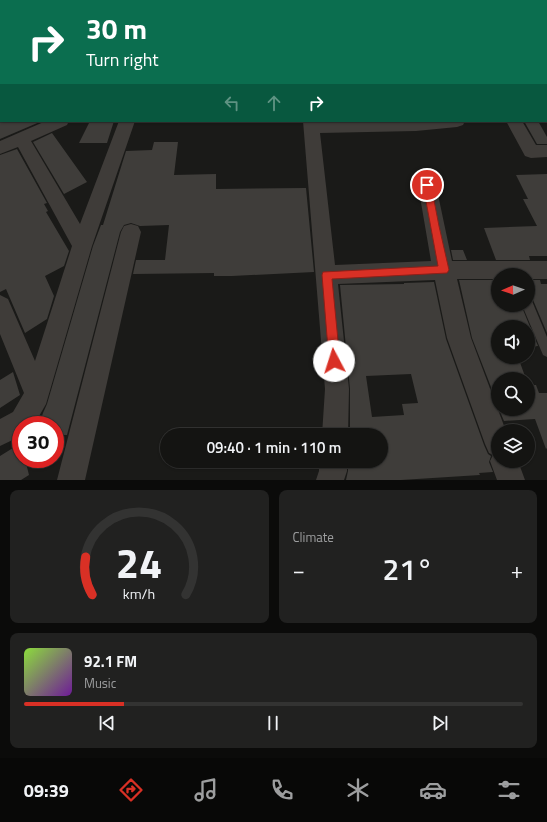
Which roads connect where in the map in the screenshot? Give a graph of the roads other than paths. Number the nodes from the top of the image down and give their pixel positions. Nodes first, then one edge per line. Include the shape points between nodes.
1 (59, 122) edge
2 (127, 122) edge
3 (447, 122) edge
4 (515, 122) edge
5 (312, 124) edge
6 (21, 138) junction
7 (0, 148) edge
8 (547, 151) edge
9 (427, 185) dead end
10 (131, 232) dead end
11 (82, 246) junction
12 (444, 270) junction
13 (547, 270) edge
14 (491, 271) edge
15 (535, 271) edge
16 (327, 275) junction
17 (0, 306) edge
18 (531, 312) edge
19 (547, 351) edge
20 (37, 395) junction
21 (491, 425) edge
22 (334, 428) edge
23 (0, 433) edge
24 (333, 468) edge
25 (507, 468) edge
26 (71, 480) edge
27 (330, 480) edge
28 (511, 480) edge

1 - 6 street
2 - 11 street
3 - 5 street via 416,125
4 - 8 street via 531,152
5 - 16 street
6 - 7 street
6 - 11 street
9 - 12 street
10 - 26 street
11 - 20 street
12 - 14 street
12 - 16 street
12 - 21 street via 459,338
13 - 15 street
16 - 22 street via 337,389
17 - 20 street
18 - 19 lane
20 - 23 street via 22,421
24 - 27 street
25 - 28 street

